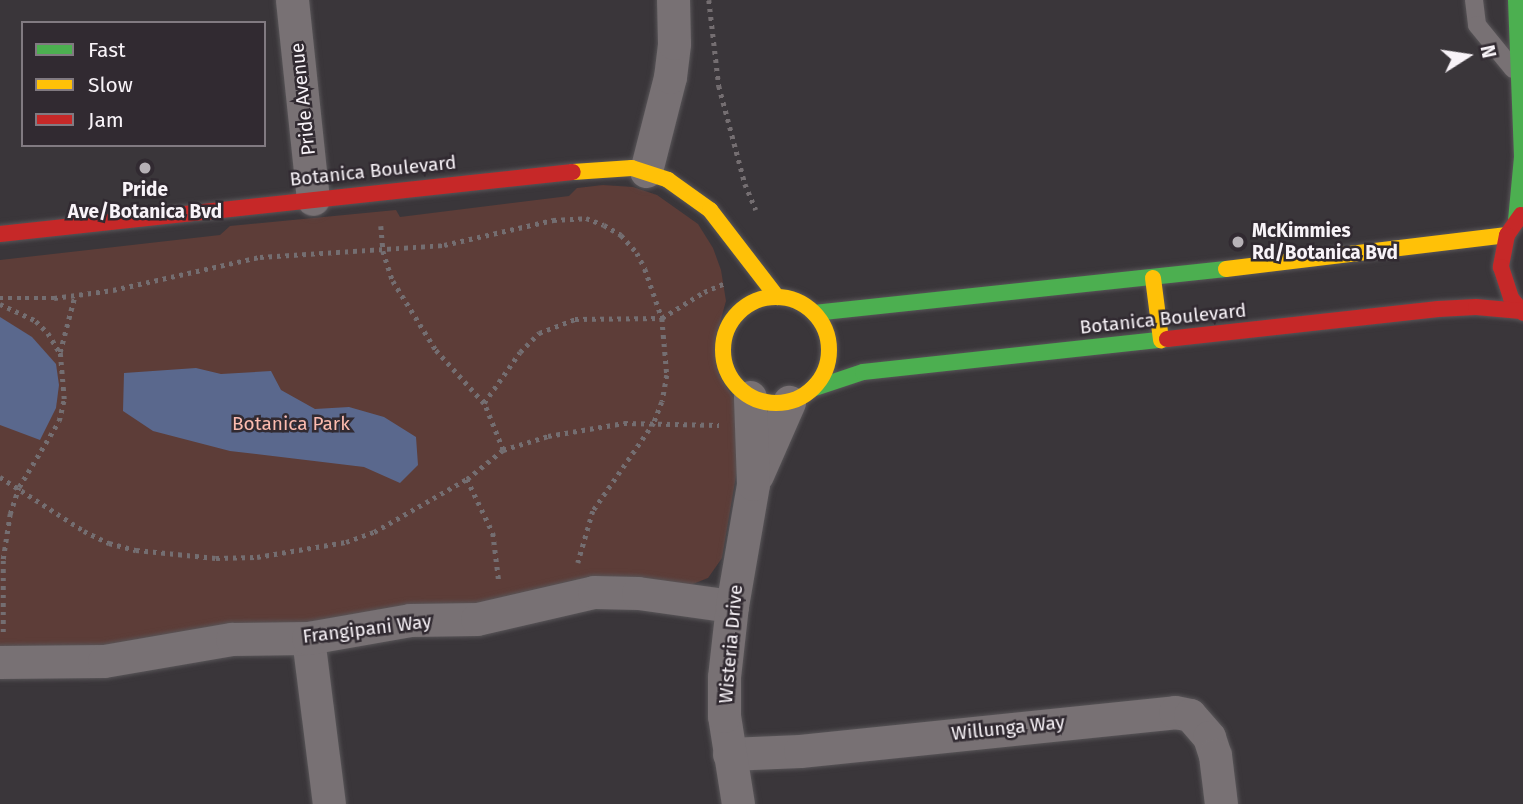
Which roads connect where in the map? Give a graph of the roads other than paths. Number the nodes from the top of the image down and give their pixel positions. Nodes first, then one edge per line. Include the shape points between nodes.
1 (292, 0) edge
2 (673, 0) edge
3 (1474, 0) edge
4 (1516, 0) edge
5 (1521, 79) edge
6 (646, 171) junction
7 (313, 199) junction
8 (1519, 217) edge
9 (0, 234) edge
10 (726, 234) junction
11 (1507, 235) junction
12 (1153, 278) junction
13 (777, 297) junction
14 (1522, 312) edge
15 (814, 313) junction
16 (737, 314) junction
17 (1161, 340) junction
18 (801, 396) junction
19 (751, 411) junction
20 (753, 484) junction
21 (732, 606) junction
22 (308, 638) junction
23 (4, 661) edge
24 (729, 754) junction
25 (329, 804) edge
26 (738, 804) edge
27 (1221, 804) edge

1 - 7 street, Pride Avenue
2 - 6 street via 670,78
3 - 5 lane via 1477,25
4 - 5 street
5 - 8 street
6 - 7 street, Botanica Boulevard via 605,167
6 - 10 street, Botanica Boulevard via 691,195 710,210
7 - 9 street, Botanica Boulevard
8 - 11 street
10 - 13 street, Botanica Boulevard
10 - 16 street, Botanica Boulevard
11 - 12 street
11 - 14 street via 1501,267 1511,298
12 - 15 street
12 - 17 street
13 - 15 street via 791,299
13 - 16 street via 755,302
14 - 17 street, Botanica Boulevard via 1438,309
15 - 18 street via 828,343 823,376
16 - 19 street via 727,327 723,359
17 - 18 street, Botanica Boulevard via 863,372
18 - 19 street via 763,402
18 - 20 street, Wisteria Drive
19 - 20 street, Wisteria Drive
20 - 21 street, Wisteria Drive
21 - 22 street, Frangipani Way via 638,593 573,595 477,619 410,620
21 - 24 street, Wisteria Drive via 724,677
22 - 23 street, Frangipani Way via 232,639 104,661
22 - 25 street
24 - 26 street, Wisteria Drive
24 - 27 street, Willunga Way via 800,751 1175,712 1190,715 1209,737

